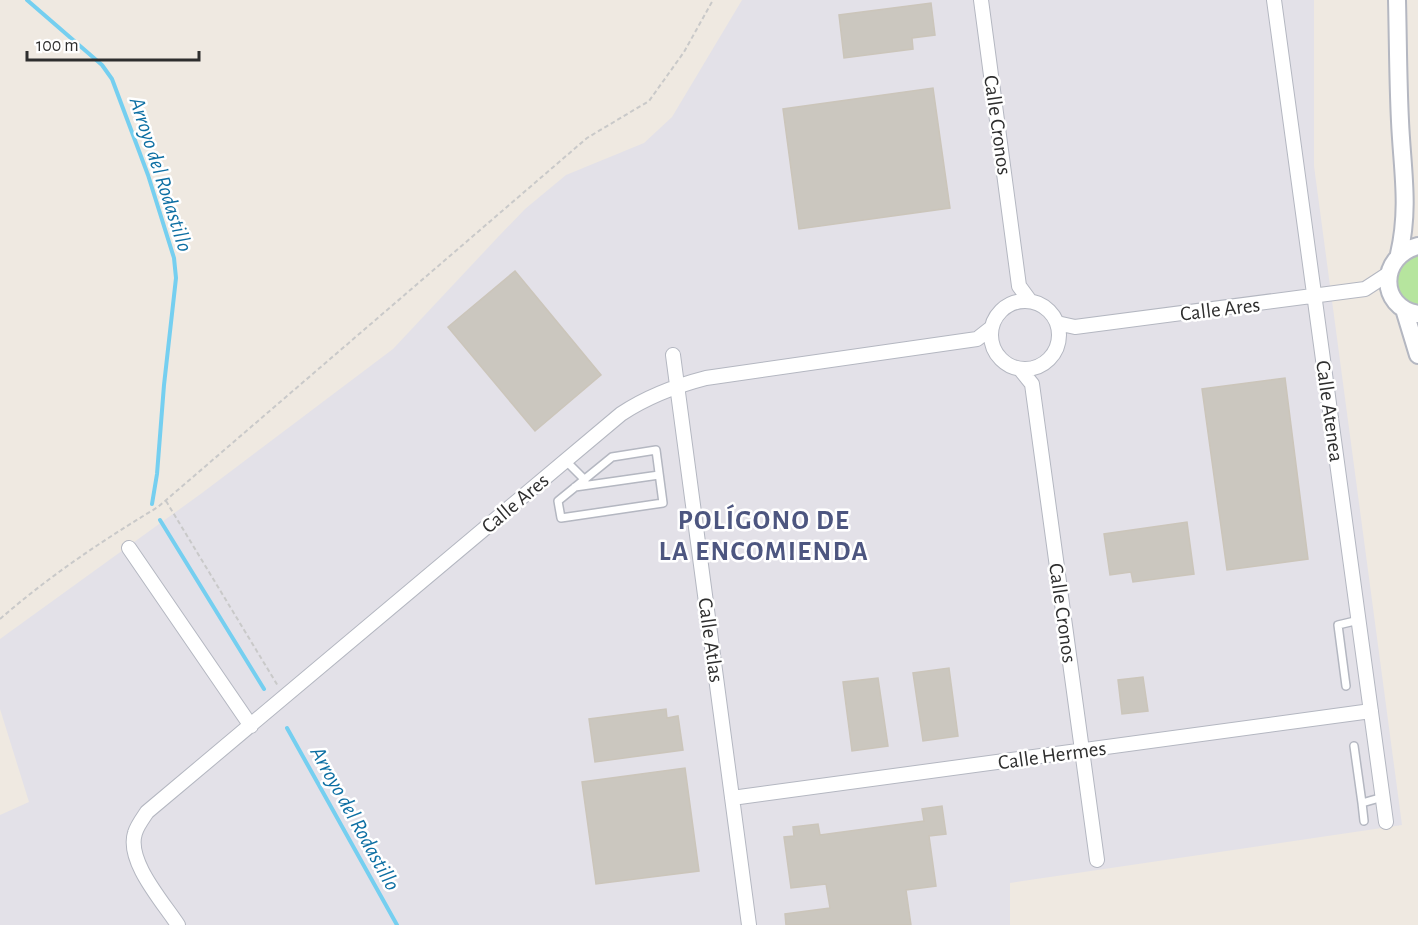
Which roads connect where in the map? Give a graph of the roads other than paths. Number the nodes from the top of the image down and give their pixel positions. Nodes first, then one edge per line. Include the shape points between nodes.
1 (981, 0) edge
2 (1274, 0) edge
3 (1397, 0) edge
4 (1406, 200) junction
5 (1418, 222) edge
6 (1418, 246) edge
7 (1400, 254) junction
8 (1388, 274) junction
9 (1019, 286) junction
10 (1365, 290) junction
11 (1315, 297) junction
12 (1030, 302) junction
13 (1011, 304) junction
14 (1405, 307) edge
15 (1057, 323) junction
16 (1076, 327) junction
17 (991, 328) junction
18 (976, 339) junction
19 (1058, 340) junction
20 (992, 346) junction
21 (673, 355) dead end
22 (1418, 355) edge
23 (1038, 367) junction
24 (1020, 369) junction
25 (1032, 384) junction
26 (676, 386) junction
27 (566, 461) junction
28 (659, 476) junction
29 (585, 480) junction
30 (575, 487) junction
31 (129, 548) dead end
32 (1359, 620) junction
33 (1346, 686) dead end
34 (1371, 711) junction
35 (251, 726) junction
36 (1354, 746) dead end
37 (1082, 751) junction
38 (1383, 797) junction
39 (732, 798) junction
40 (1362, 803) junction
41 (1364, 821) dead end
42 (1386, 822) dead end
43 (1097, 860) dead end
44 (178, 925) edge
45 (749, 925) edge

1 - 9 street, Calle Cronos
2 - 11 street, Calle Atenea
3 - 4 street
4 - 5 street
4 - 7 street
6 - 7 street
7 - 8 street
8 - 10 street, Calle Ares
8 - 14 street
9 - 12 street, Calle Cronos
9 - 13 street
10 - 11 street, Calle Ares
10 - 14 street, Calle Ares
11 - 16 street, Calle Ares
11 - 32 street, Calle Atenea
12 - 13 street
12 - 15 street via 1046,309
13 - 17 street via 995,318
14 - 22 street
15 - 16 street, Calle Ares
15 - 19 street
16 - 19 street, Calle Ares
17 - 18 street, Calle Ares
17 - 20 street
18 - 20 street
18 - 26 street, Calle Ares via 706,378
19 - 23 street via 1052,356
20 - 24 street via 1006,364
21 - 26 street, Calle Atlas
23 - 24 street
23 - 25 street
24 - 25 street
25 - 37 street, Calle Cronos
26 - 27 street, Calle Ares via 621,414
26 - 39 street, Calle Atlas
27 - 29 lane
27 - 35 street, Calle Ares
28 - 29 lane via 656,450 612,457
28 - 30 lane
28 - 30 lane via 663,503 561,518 558,501
29 - 30 lane
31 - 35 street
32 - 33 lane via 1338,625
32 - 34 street, Calle Atenea
34 - 37 street, Calle Hermes
34 - 38 street, Calle Atenea
35 - 44 street, Calle Ares via 147,812 135,833 134,852 140,869
36 - 40 lane
37 - 39 street, Calle Hermes
37 - 43 street, Calle Cronos
38 - 40 lane
38 - 42 street, Calle Atenea
39 - 45 street, Calle Atlas
40 - 41 lane

